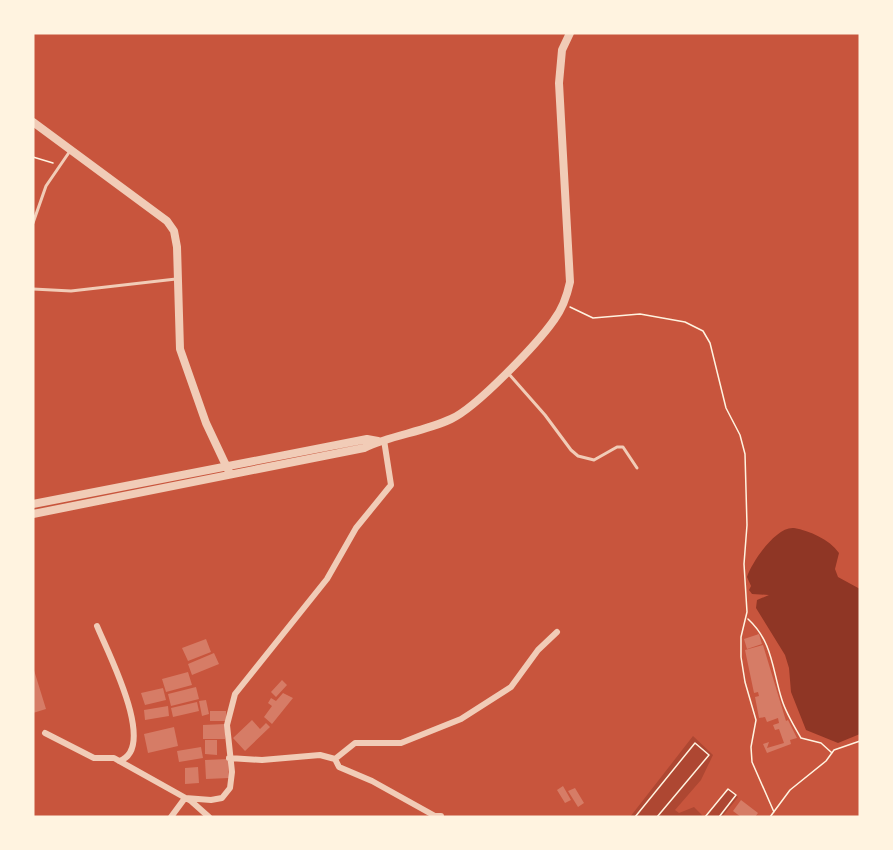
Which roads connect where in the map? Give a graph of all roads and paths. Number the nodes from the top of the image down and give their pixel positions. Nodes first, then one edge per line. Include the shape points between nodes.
1 (570, 33) edge
2 (33, 122) edge
3 (71, 150) junction
4 (33, 157) edge
5 (59, 166) junction
6 (33, 223) edge
7 (178, 279) junction
8 (33, 289) edge
9 (564, 304) junction
10 (506, 372) junction
11 (381, 441) junction
12 (637, 468) dead end
13 (229, 470) junction
14 (33, 504) edge
15 (33, 514) edge
16 (747, 618) junction
17 (97, 626) dead end
18 (557, 632) dead end
19 (45, 733) dead end
20 (860, 741) edge
21 (832, 753) junction
22 (229, 758) junction
23 (335, 759) junction
24 (119, 760) junction
25 (185, 798) junction
26 (774, 812) junction
27 (441, 816) edge
28 (171, 817) edge
29 (209, 817) edge
30 (635, 817) edge
31 (657, 817) edge
32 (705, 817) edge
33 (719, 817) edge
34 (770, 817) edge

1 - 9 street via 562,50 559,83 570,282
2 - 3 street
3 - 5 lane
3 - 7 street via 167,221 174,231
4 - 5 path
5 - 6 lane via 46,186
7 - 8 lane via 71,291
7 - 13 street via 180,349 206,423
9 - 10 street via 531,348
9 - 16 path via 593,318 640,314 685,322 707,336 726,408 745,454
10 - 11 street via 454,418 426,430
10 - 12 lane via 571,450 594,460 623,447
11 - 13 street via 367,439
11 - 22 street via 391,485 356,528 327,579 235,693 227,725
13 - 14 street
13 - 15 street
16 - 21 path via 767,644 782,700 801,738 821,743
16 - 26 path via 740,645 756,720 750,755
17 - 24 street via 122,681 134,737 130,753
18 - 23 street via 538,650 511,687 461,719 401,743 355,743
19 - 24 street via 94,758 110,756
20 - 21 path
21 - 26 path via 790,790
22 - 23 street via 262,760 320,754
22 - 25 street via 230,788 222,798
23 - 27 street via 339,767
24 - 25 street
25 - 28 street
25 - 29 street
26 - 34 path
30 - 31 path via 695,743 709,755
32 - 33 path via 728,789 736,795

